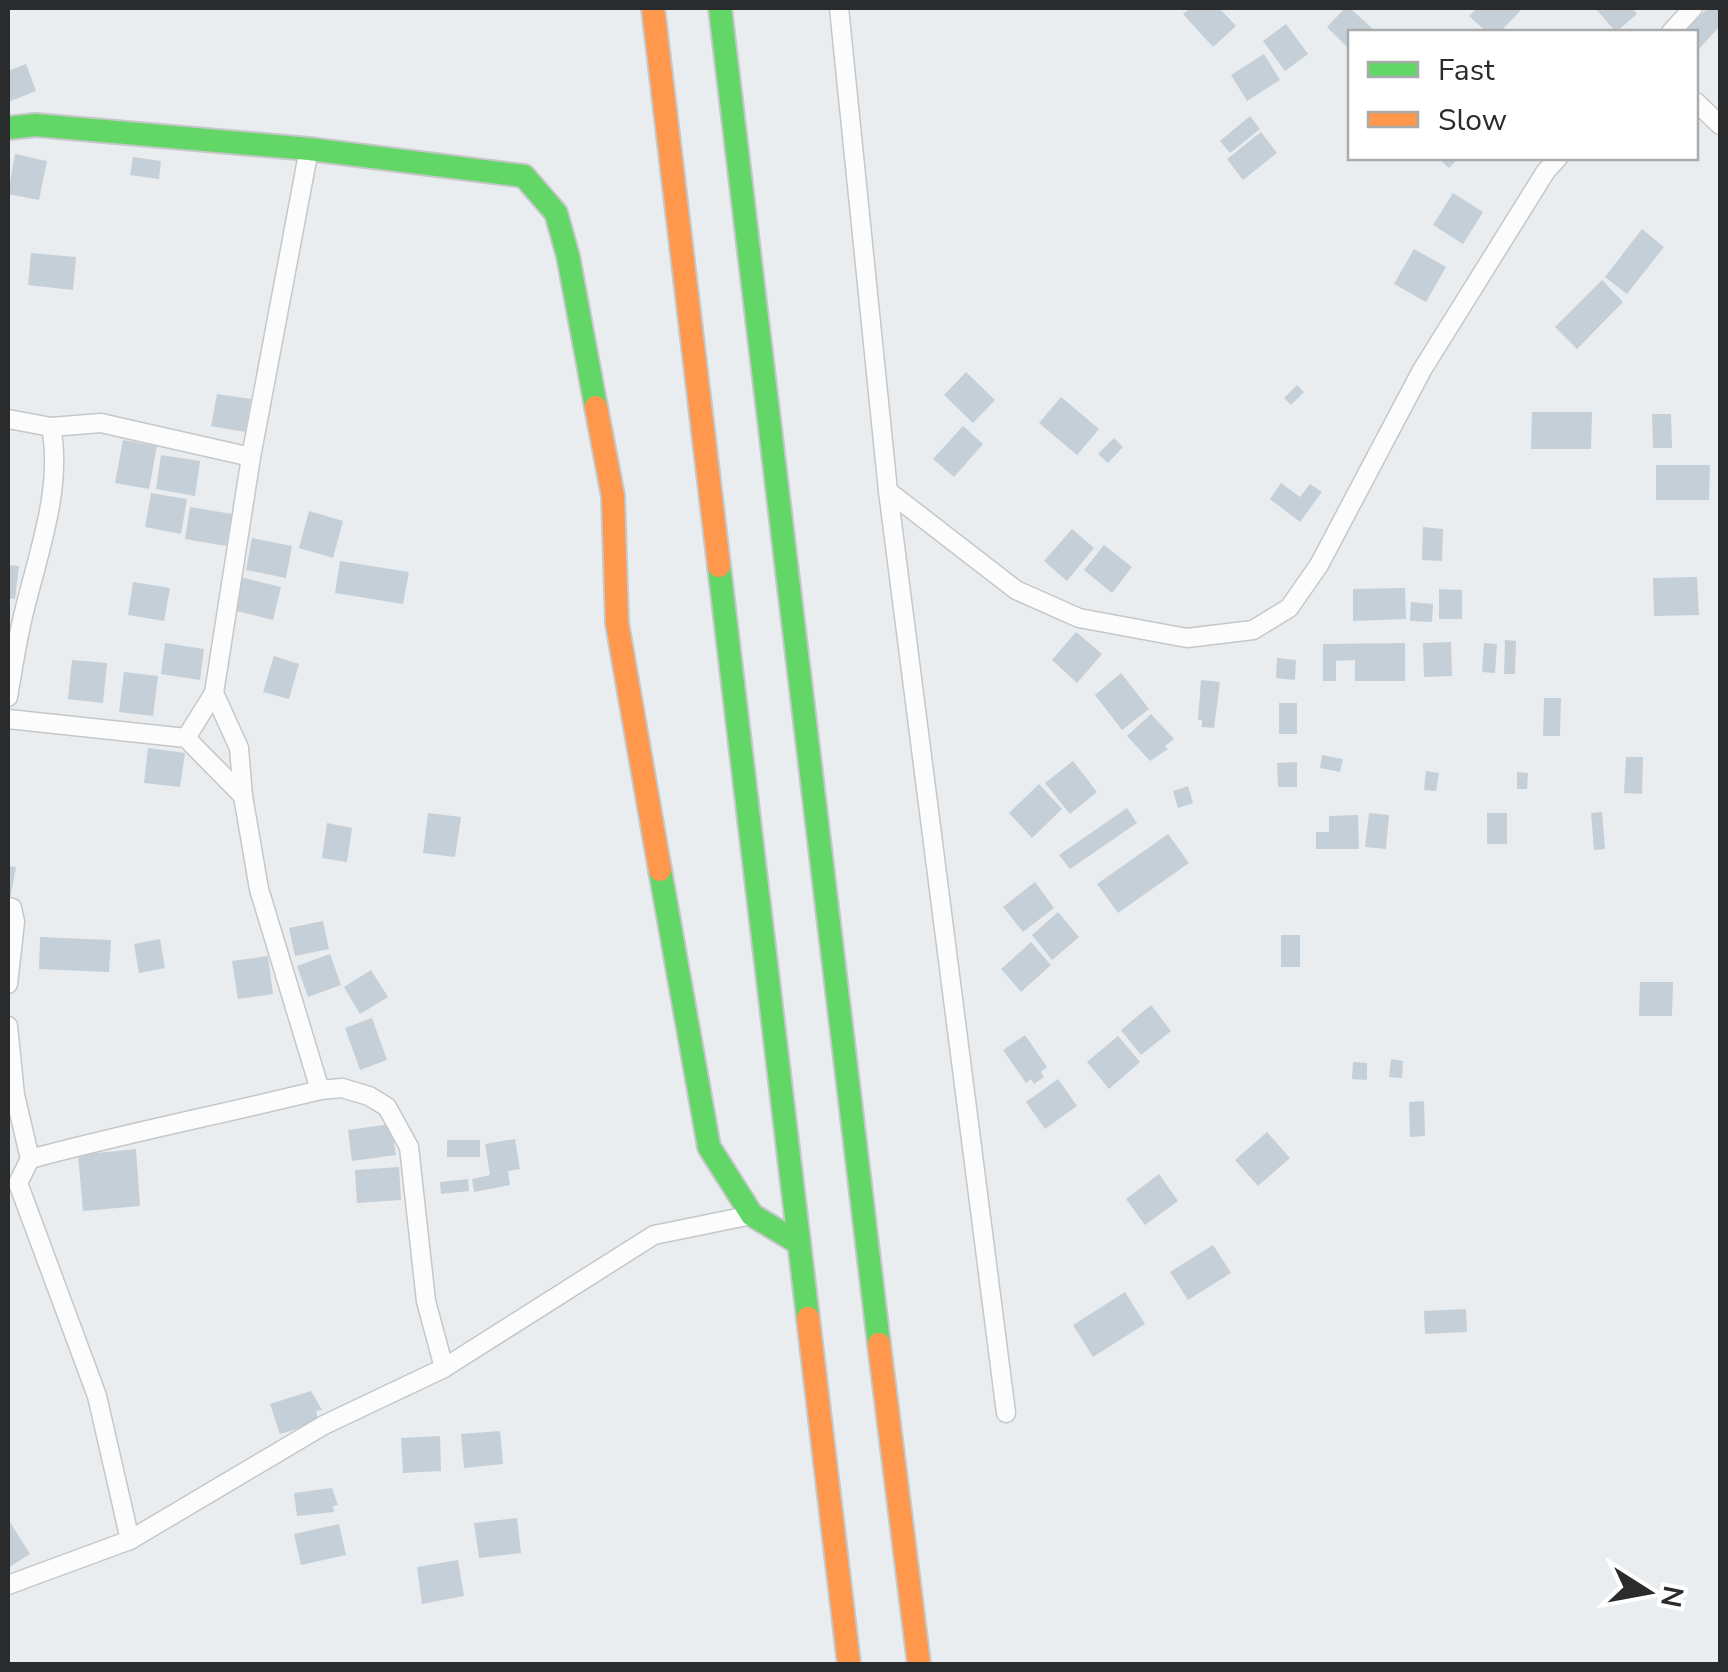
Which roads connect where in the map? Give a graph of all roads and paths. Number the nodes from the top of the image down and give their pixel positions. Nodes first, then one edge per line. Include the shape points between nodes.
1 (653, 8) edge
2 (720, 8) edge
3 (839, 8) edge
4 (1666, 8) edge
5 (1693, 8) edge
6 (1675, 28) edge
7 (1698, 104) edge
8 (1720, 126) edge
9 (8, 128) edge
10 (309, 148) junction
11 (1556, 160) edge
12 (8, 419) edge
13 (51, 426) junction
14 (251, 457) junction
15 (888, 491) junction
16 (14, 629) edge
17 (214, 693) junction
18 (8, 697) edge
19 (8, 719) edge
20 (186, 738) junction
21 (244, 796) junction
22 (8, 907) edge
23 (8, 984) edge
24 (8, 1026) edge
25 (320, 1090) junction
26 (30, 1158) junction
27 (12, 1186) edge
28 (752, 1216) junction
29 (797, 1242) junction
30 (444, 1368) junction
31 (1006, 1413) dead end
32 (130, 1540) junction
33 (8, 1585) edge
34 (848, 1664) edge
35 (919, 1664) edge

1 - 29 main road
2 - 35 main road
3 - 15 street
4 - 6 street
5 - 6 street
7 - 8 street
9 - 10 main road via 36,124
10 - 14 street
10 - 28 main road via 524,176 556,213 613,496 617,622 708,1147
11 - 15 street via 1422,370 1319,565 1289,608 1253,630 1186,638 1079,618 1016,590
12 - 13 street
13 - 14 street via 101,423
13 - 16 street via 50,507
14 - 17 street
15 - 31 street
16 - 18 street
17 - 20 street
17 - 21 street via 239,748
19 - 20 street
20 - 21 street
21 - 25 street via 259,888
22 - 23 street via 14,922
24 - 26 street
25 - 26 street
25 - 30 street via 342,1088 387,1107 408,1148 426,1301
26 - 27 street
27 - 32 street via 96,1396
28 - 29 main road
28 - 30 street via 654,1235
29 - 34 main road
30 - 32 street via 324,1425
32 - 33 street

